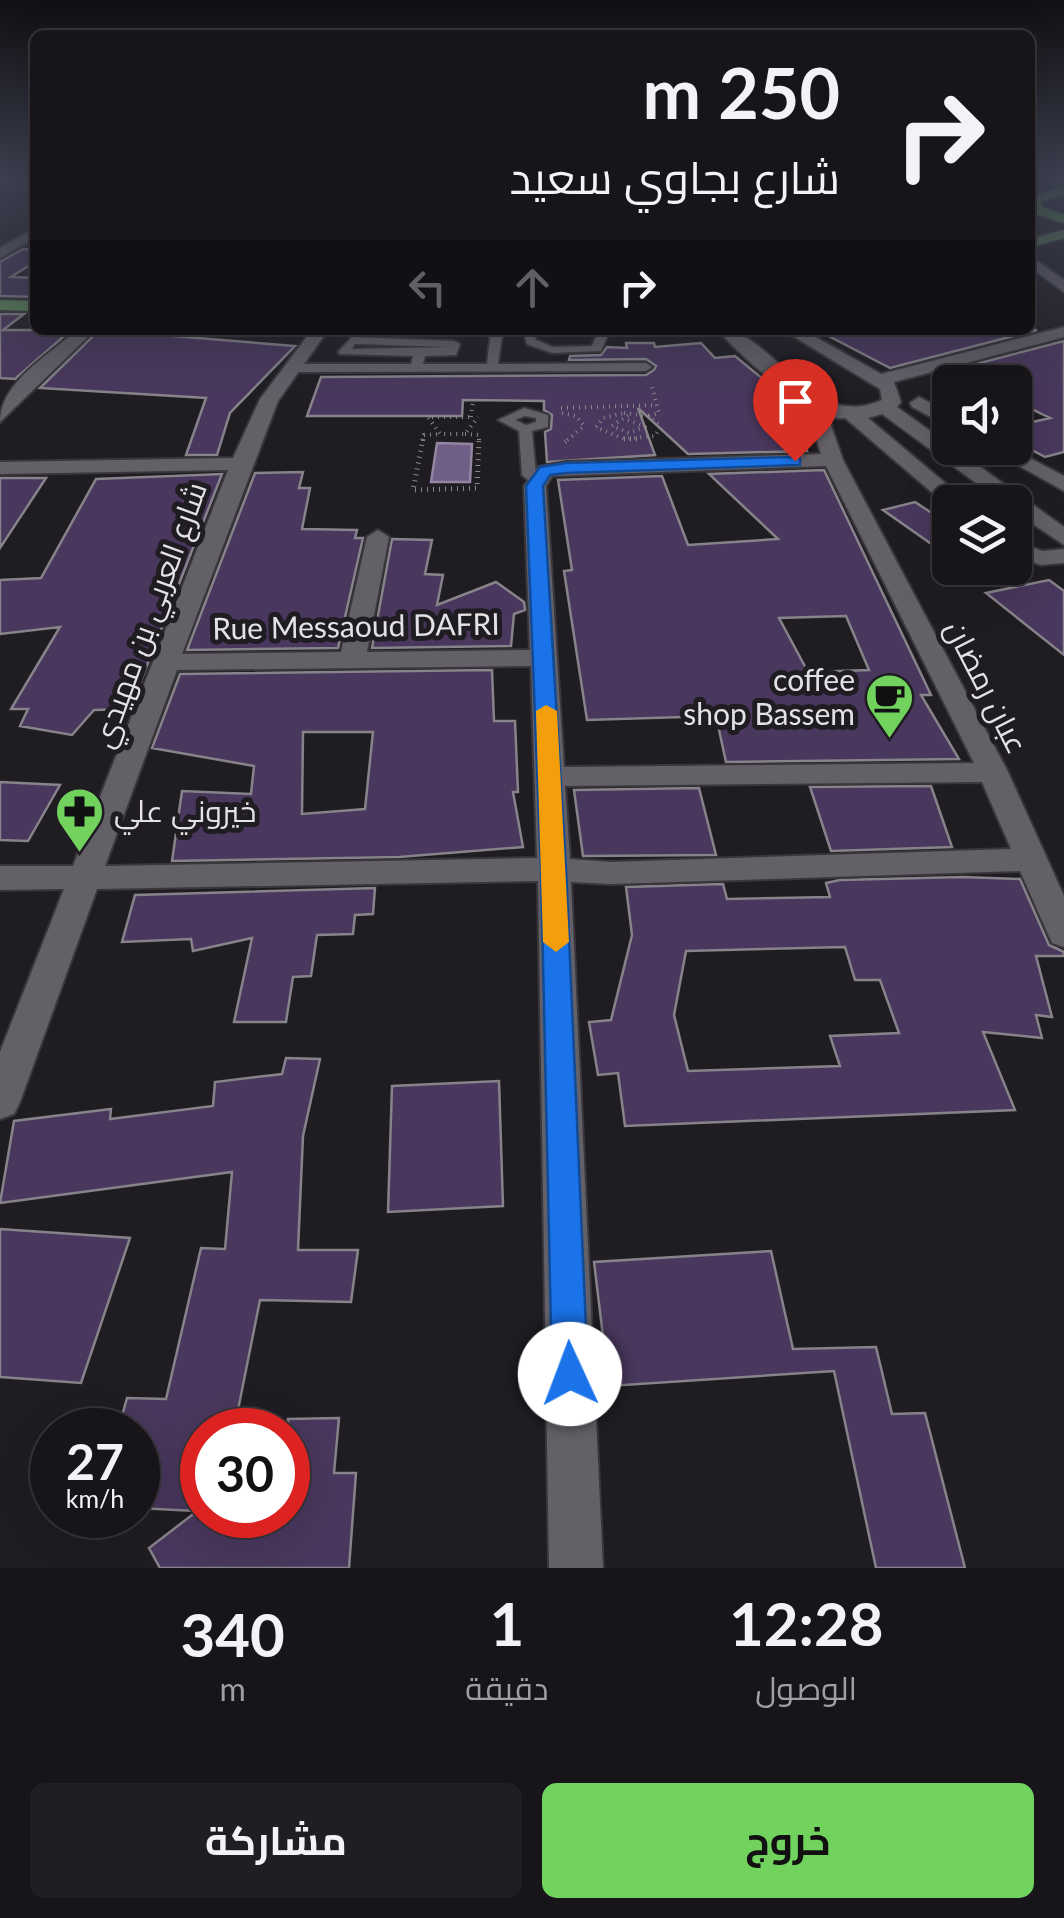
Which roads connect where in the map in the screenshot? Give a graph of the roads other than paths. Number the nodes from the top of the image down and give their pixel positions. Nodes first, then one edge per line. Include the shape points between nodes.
1 (1035, 264) edge
2 (1064, 287) edge
3 (0, 304) edge
4 (30, 306) edge
5 (1064, 332) edge
6 (81, 335) edge
7 (317, 335) edge
8 (499, 335) edge
9 (732, 335) edge
10 (798, 335) edge
11 (420, 352) junction
12 (492, 367) junction
13 (646, 367) road end
14 (296, 368) junction
15 (416, 368) junction
16 (886, 394) junction
17 (817, 411) junction
18 (848, 411) junction
19 (932, 411) edge
20 (0, 416) edge
21 (526, 435) junction
22 (833, 460) junction
23 (240, 464) junction
24 (1028, 465) edge
25 (0, 468) edge
26 (536, 483) junction
27 (937, 485) edge
28 (1064, 485) edge
29 (378, 537) dead end
30 (1064, 538) edge
31 (1032, 555) edge
32 (1064, 556) edge
33 (354, 658) junction
34 (544, 658) junction
35 (169, 662) junction
36 (993, 772) junction
37 (550, 776) junction
38 (1030, 860) junction
39 (554, 869) junction
40 (87, 876) junction
41 (0, 878) edge
42 (1064, 934) edge
43 (0, 1102) edge
44 (576, 1568) edge

1 - 2 street
3 - 4 main road
5 - 16 street
6 - 20 street via 20,389
7 - 14 street, شارع العربي بن مهيدي
8 - 12 lane
9 - 17 street
10 - 16 street
11 - 11 lane via 452,353 454,344 352,340 344,352
11 - 15 lane
12 - 13 lane
12 - 15 lane
14 - 15 lane
14 - 23 street, شارع العربي بن مهيدي via 268,399
16 - 18 street
16 - 19 street
16 - 30 street
17 - 18 street
17 - 22 street, عبان رمضان
18 - 27 street
21 - 21 lane via 544,417 524,412 504,420
21 - 26 lane via 529,475
22 - 26 street via 566,468 545,471
22 - 36 street, عبان رمضان
23 - 25 street
23 - 35 street, شارع العربي بن مهيدي
24 - 28 street
26 - 34 street
29 - 33 street
31 - 32 street
33 - 34 street, Rue Messaoud DAFRI
33 - 35 street, Rue Messaoud DAFRI
34 - 37 street
35 - 40 street, شارع العربي بن مهيدي
36 - 37 street
36 - 38 street, عبان رمضان
37 - 39 street
38 - 39 street via 611,874
38 - 42 street, عبان رمضان
39 - 40 street
39 - 44 street
40 - 41 street
40 - 43 street, شارع العربي بن مهيدي

